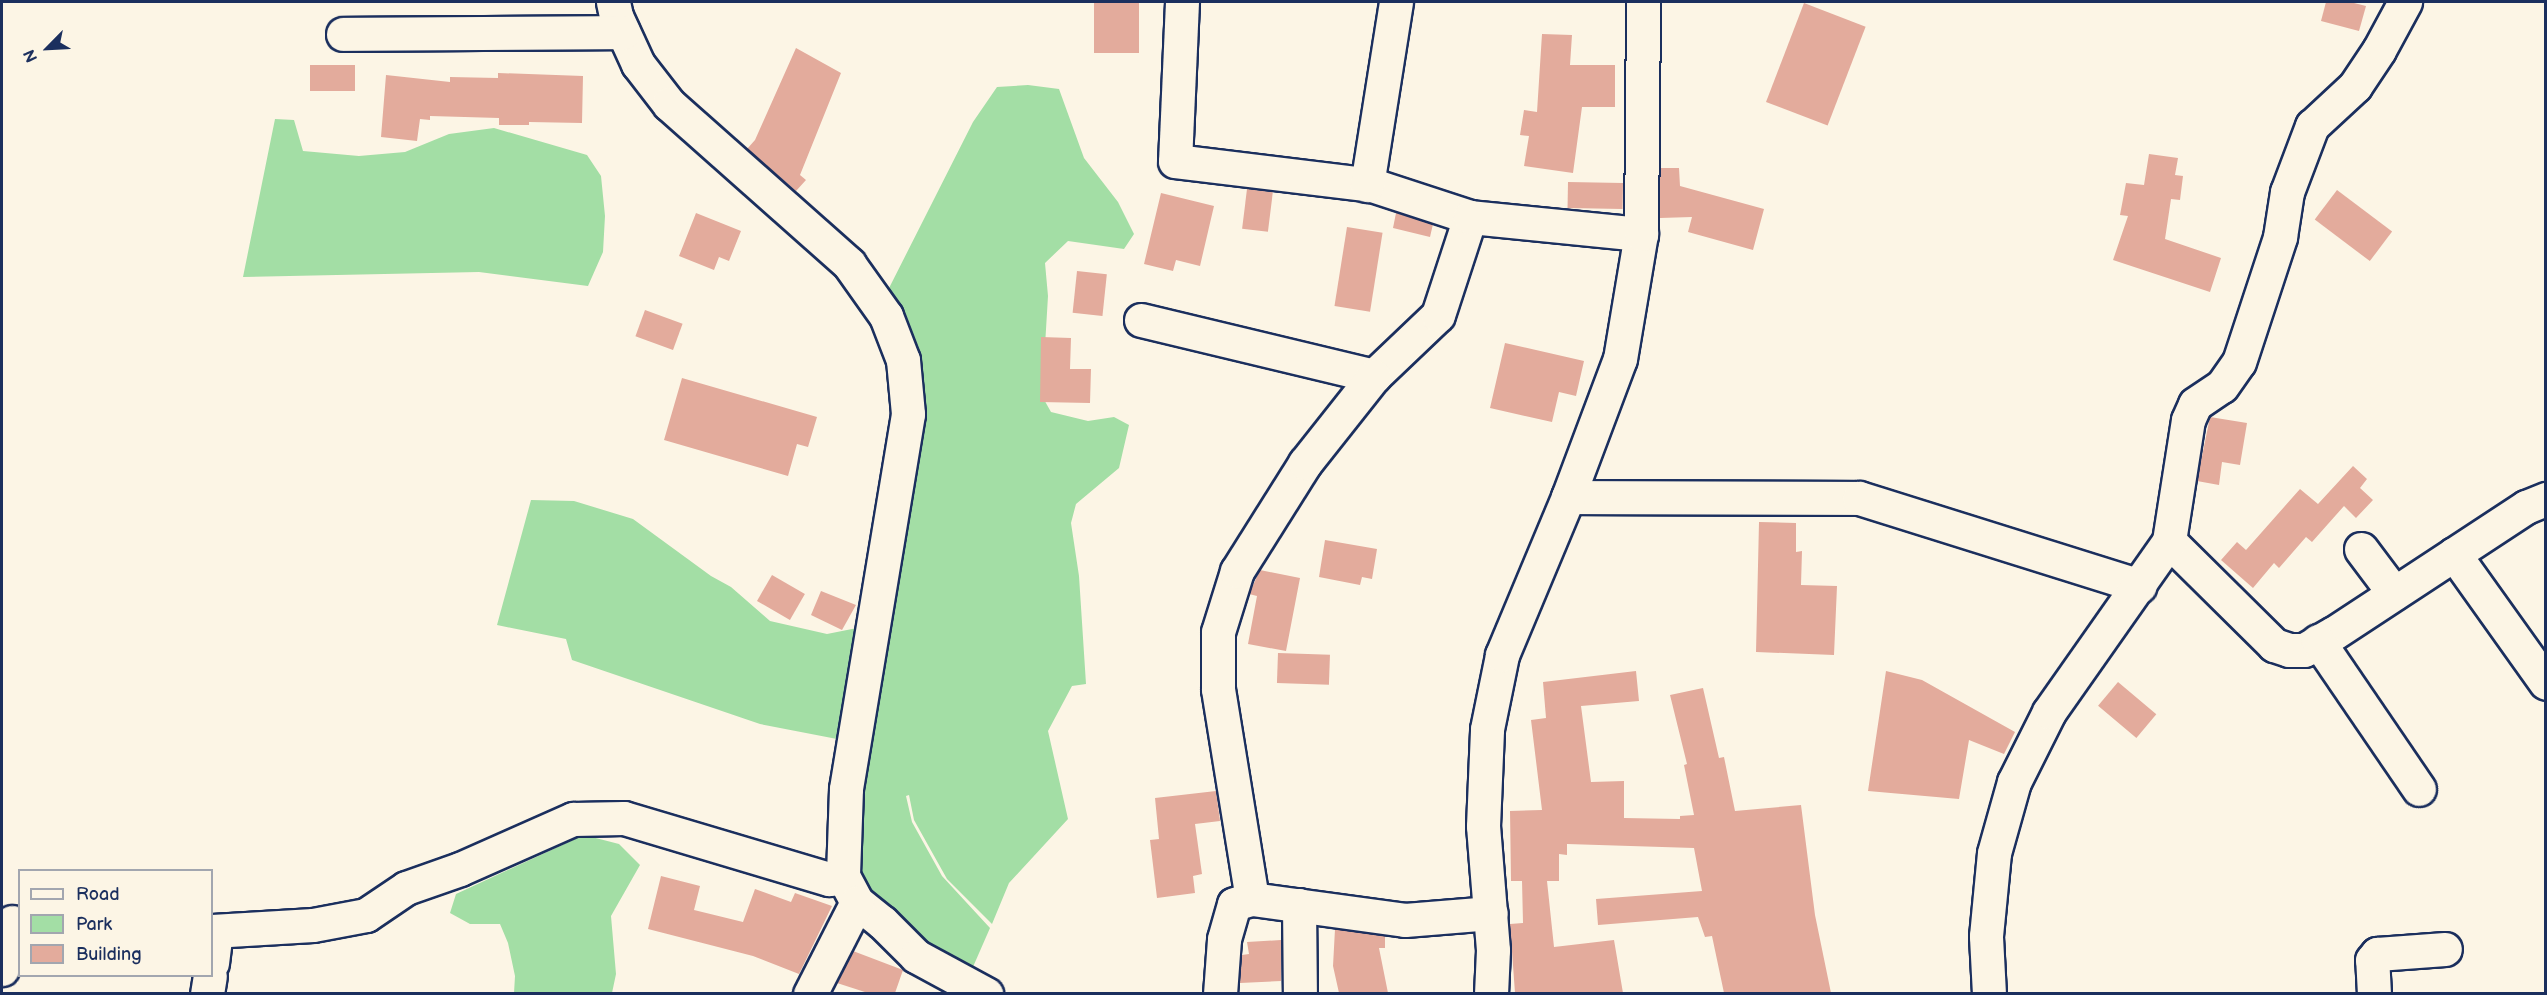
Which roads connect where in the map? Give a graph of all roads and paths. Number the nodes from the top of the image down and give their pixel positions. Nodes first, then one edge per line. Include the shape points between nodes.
1 (613, 2) edge
2 (1182, 2) edge
3 (1396, 2) edge
4 (1642, 2) edge
5 (2405, 2) edge
6 (623, 32) junction
7 (343, 34) dead end
8 (1367, 185) junction
9 (1470, 217) junction
10 (1641, 234) junction
11 (1141, 321) dead end
12 (1374, 376) junction
13 (1568, 497) junction
14 (2546, 499) edge
15 (2169, 542) junction
16 (2361, 549) dead end
17 (2454, 554) junction
18 (2139, 586) junction
19 (2394, 593) junction
20 (2318, 641) junction
21 (2546, 683) edge
22 (2419, 789) dead end
23 (850, 889) junction
24 (1252, 899) junction
25 (1299, 905) junction
26 (1491, 913) junction
27 (11, 921) edge
28 (213, 942) edge
29 (2445, 950) dead end
30 (2, 969) edge
31 (210, 977) edge
32 (207, 993) edge
33 (810, 993) edge
34 (986, 993) edge
35 (1220, 993) edge
36 (1300, 993) edge
37 (1491, 993) edge
38 (1989, 993) edge
39 (2374, 993) edge

1 - 6 street
2 - 8 street via 1175,161
3 - 8 street
4 - 10 street
5 - 15 street via 2355,86 2312,126 2287,192 2280,237 2239,362 2222,386 2195,404 2188,420
6 - 7 street
6 - 23 street via 638,64 669,104 849,264 886,316 903,360 908,414 846,789
8 - 9 street
9 - 10 street
9 - 12 street via 1438,315
10 - 13 street via 1620,359
11 - 12 street
12 - 24 street via 1305,463 1237,572 1218,632 1218,689
13 - 18 street via 1860,498
13 - 26 street via 1502,655 1487,729 1483,826
14 - 17 street via 2526,507
15 - 18 street
15 - 20 street via 2274,645 2304,650
16 - 19 street
17 - 19 street
17 - 21 street
18 - 38 street via 2049,712 2014,782 1994,853 1986,936
19 - 20 street
20 - 22 street
23 - 28 street via 829,879 624,818 573,819 460,869 406,888 366,915
23 - 33 street
23 - 34 street via 916,956
24 - 25 street
24 - 35 street via 1234,904 1224,939
25 - 26 street via 1405,920
25 - 36 street
26 - 37 street
27 - 30 street
29 - 39 street via 2376,954 2372,960
31 - 32 street

